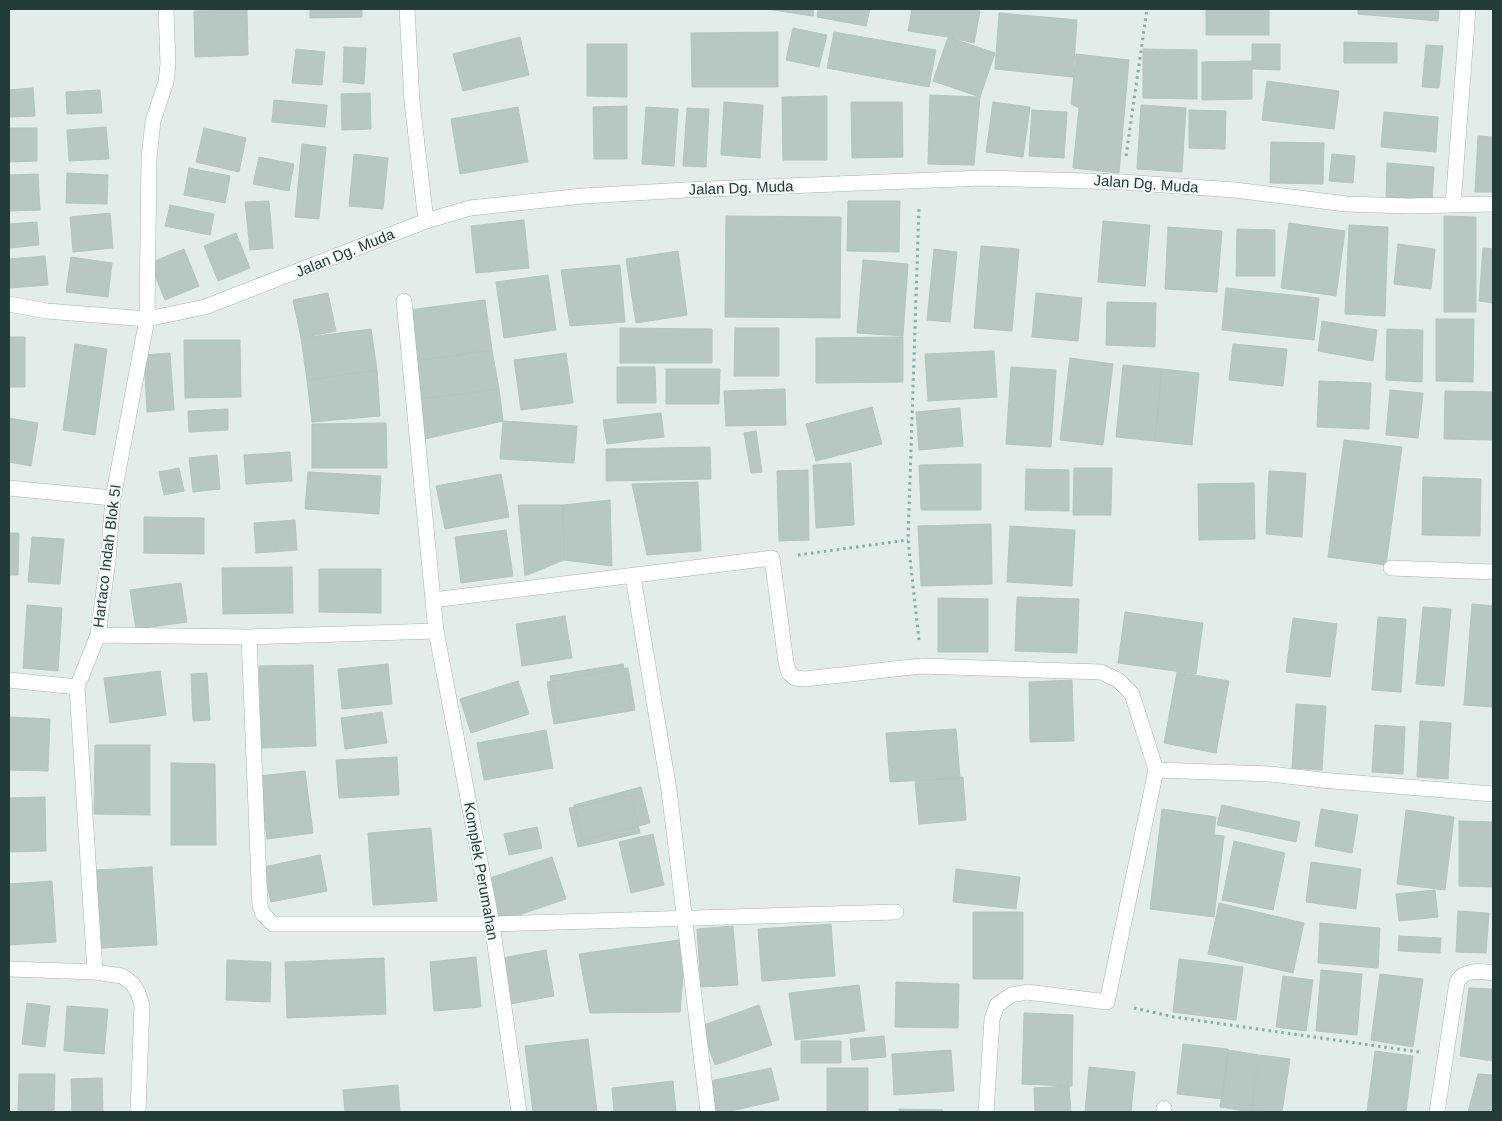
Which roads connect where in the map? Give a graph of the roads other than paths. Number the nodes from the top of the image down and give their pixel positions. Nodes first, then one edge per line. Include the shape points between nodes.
1 (166, 9) edge
2 (407, 9) edge
3 (1468, 9) edge
4 (1453, 204) junction
5 (1493, 204) edge
6 (426, 221) junction
7 (404, 301) dead end
8 (9, 304) edge
9 (147, 319) junction
10 (9, 488) edge
11 (113, 498) junction
12 (1391, 568) dead end
13 (1493, 572) edge
14 (633, 576) junction
15 (433, 600) junction
16 (436, 631) junction
17 (98, 635) junction
18 (249, 637) junction
19 (9, 680) edge
20 (77, 687) junction
21 (1156, 770) junction
22 (1493, 794) edge
23 (896, 912) dead end
24 (686, 918) junction
25 (492, 924) junction
26 (9, 969) edge
27 (95, 972) junction
28 (1493, 972) edge
29 (138, 1112) edge
30 (519, 1112) edge
31 (708, 1112) edge
32 (986, 1112) edge
33 (1436, 1112) edge

1 - 9 street, Hartaco Indah Blok 5I via 168,64 154,121 150,158
2 - 6 street via 412,102
3 - 4 street
4 - 5 street, Jalan Dg. Muda
4 - 6 street, Jalan Dg. Muda via 1346,204 1235,190 1123,182 920,179 583,196 470,208
6 - 9 street, Jalan Dg. Muda via 205,307
7 - 15 street, Komplek Perumahan
8 - 9 street, Jalan Dg. Muda via 47,311
9 - 11 street, Hartaco Indah Blok 5I
10 - 11 street
11 - 17 street, Hartaco Indah Blok 5I
12 - 13 street
14 - 15 street
14 - 21 street via 772,558 786,663 789,674 795,678 921,666 1101,672 1118,680 1132,694
14 - 24 street via 670,790
15 - 16 street, Komplek Perumahan
16 - 18 street
16 - 25 street, Komplek Perumahan
17 - 18 street
17 - 20 street, Hartaco Indah Blok 5I
18 - 25 street via 260,906 268,921 278,924
19 - 20 street
20 - 27 street, Hartaco Indah Blok 5I
21 - 22 street via 1270,774
21 - 32 street via 1107,1002 1027,992 1011,995 997,1005 992,1018
23 - 24 street
24 - 25 street
24 - 31 street
25 - 30 street, Komplek Perumahan
26 - 27 street
27 - 29 street via 122,976 133,984 142,1005
28 - 33 street via 1467,973 1457,982

